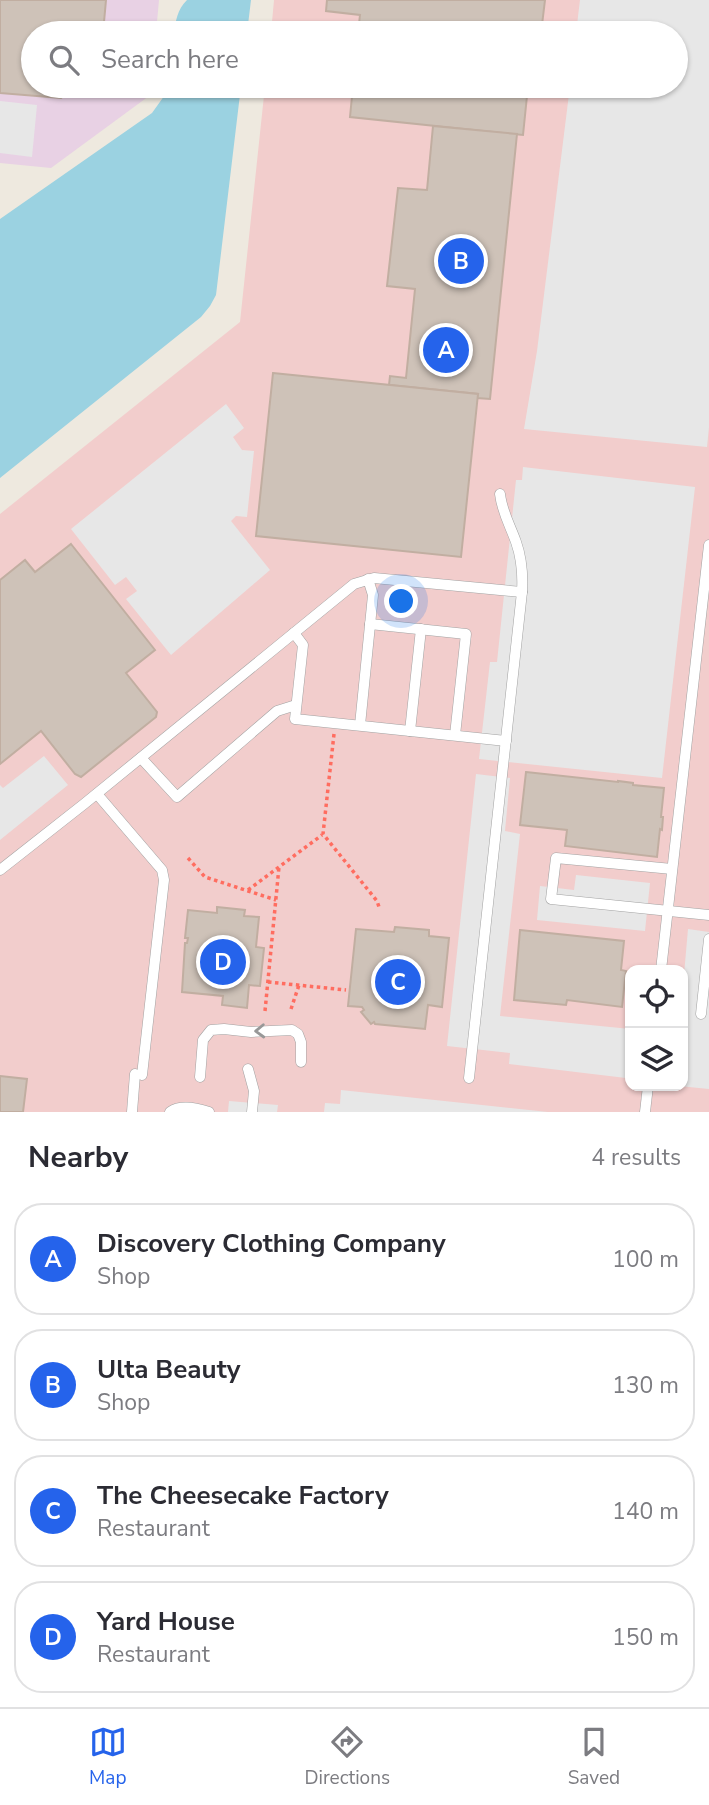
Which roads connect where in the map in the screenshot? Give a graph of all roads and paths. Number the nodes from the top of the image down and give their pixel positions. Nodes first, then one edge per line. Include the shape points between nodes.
1 (500, 494) dead end
2 (709, 545) edge
3 (368, 579) junction
4 (522, 592) junction
5 (370, 624) junction
6 (421, 629) junction
7 (294, 633) junction
8 (296, 705) junction
9 (360, 725) junction
10 (410, 731) junction
11 (335, 732) dead end
12 (455, 736) junction
13 (506, 741) junction
14 (141, 758) junction
15 (97, 794) junction
16 (323, 834) junction
17 (188, 858) dead end
18 (279, 867) junction
19 (673, 869) junction
20 (0, 870) edge
21 (248, 890) junction
22 (276, 900) junction
23 (379, 907) dead end
24 (668, 911) junction
25 (709, 915) edge
26 (709, 939) edge
27 (662, 965) edge
28 (268, 982) junction
29 (299, 985) junction
30 (346, 990) dead end
31 (291, 1009) dead end
32 (265, 1011) dead end
33 (701, 1014) dead end
34 (300, 1062) dead end
35 (248, 1069) dead end
36 (200, 1077) dead end
37 (469, 1078) dead end
38 (647, 1091) edge
39 (132, 1112) edge
40 (170, 1112) edge
41 (209, 1112) edge
42 (252, 1112) edge
43 (645, 1112) edge

1 - 4 lane via 523,569
2 - 19 lane
3 - 4 lane
3 - 5 lane via 373,595
3 - 7 lane via 354,584
4 - 13 lane
5 - 6 lane
5 - 9 lane
6 - 10 lane
6 - 12 lane via 466,634
7 - 8 lane via 303,645
7 - 14 lane
8 - 9 lane via 295,719
8 - 14 lane via 277,711 177,797
9 - 10 lane
10 - 12 lane
11 - 16 path
12 - 13 lane
13 - 37 lane
14 - 15 lane
15 - 20 lane
15 - 39 lane via 162,870 164,880
16 - 18 path
16 - 23 path
17 - 21 path via 205,877
18 - 21 path
18 - 22 path
19 - 24 lane
19 - 24 lane via 555,858 551,900
21 - 22 path
22 - 28 path
24 - 25 lane
24 - 27 lane
26 - 33 lane
28 - 29 path
28 - 32 path
29 - 30 path
29 - 31 path
34 -> 36 lane via 301,1042 292,1030 211,1030 203,1040
35 - 42 lane via 254,1091
38 - 43 lane
40 - 41 lane via 180,1107

